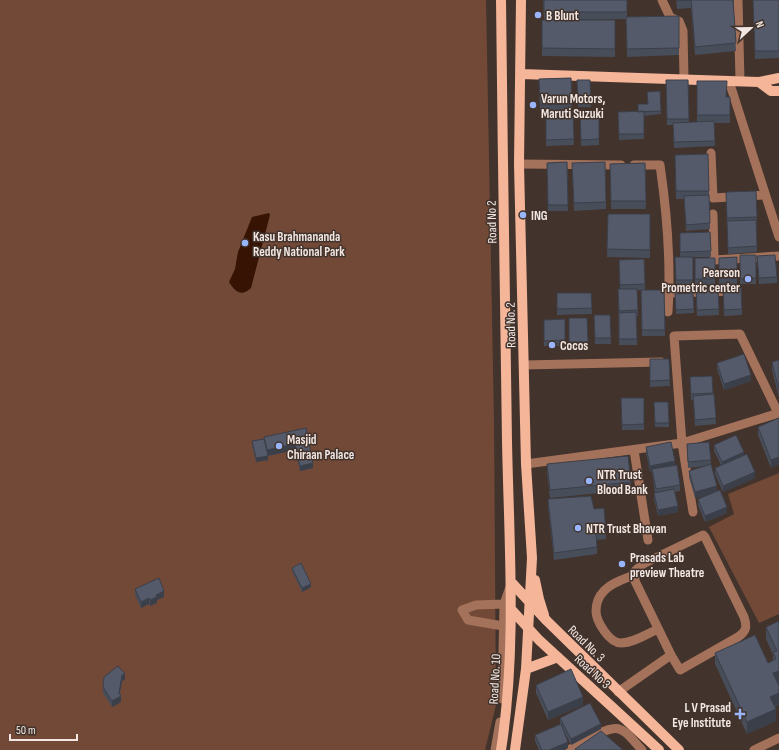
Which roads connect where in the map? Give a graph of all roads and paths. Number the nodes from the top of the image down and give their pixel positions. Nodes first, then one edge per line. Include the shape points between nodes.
1 (500, 0) edge
2 (521, 0) edge
3 (662, 0) edge
4 (738, 0) edge
5 (521, 74) junction
6 (779, 78) edge
7 (684, 79) junction
8 (729, 81) junction
9 (740, 81) junction
10 (759, 82) junction
11 (779, 91) edge
12 (711, 153) dead end
13 (519, 164) junction
14 (765, 195) junction
15 (713, 214) dead end
16 (779, 237) edge
17 (779, 256) edge
18 (736, 291) edge
19 (669, 293) junction
20 (668, 312) dead end
21 (675, 361) junction
22 (524, 365) junction
23 (778, 413) edge
24 (682, 443) junction
25 (634, 450) junction
26 (526, 464) junction
27 (693, 512) dead end
28 (648, 540) dead end
29 (532, 558) junction
30 (634, 575) junction
31 (512, 584) junction
32 (530, 602) junction
33 (507, 606) junction
34 (547, 621) junction
35 (503, 626) junction
36 (528, 626) junction
37 (658, 629) junction
38 (671, 655) junction
39 (558, 656) junction
40 (526, 669) junction
41 (618, 692) junction
42 (779, 738) edge
43 (495, 750) edge
44 (501, 750) edge
45 (516, 750) edge
46 (570, 750) edge
47 (642, 750) edge
48 (658, 750) edge
49 (679, 750) edge
50 (754, 750) edge

1 - 31 main road, Road No 2 via 507,443
2 - 5 main road, Road No. 2
3 - 7 street via 670,17 679,21 683,31
4 - 9 street
5 - 7 main road
5 - 13 main road, Road No. 2
6 - 10 main road
7 - 8 main road
8 - 9 main road
8 - 14 street
9 - 10 main road
10 - 11 main road via 771,91
12 - 14 street via 712,198
13 - 19 street via 660,165 665,200
13 - 22 main road, Road No. 2
14 - 16 street
15 - 17 street via 714,260
18 - 19 street
19 - 20 street
21 - 22 street
21 - 23 street via 674,336 740,334
21 - 24 street
22 - 26 main road, Road No. 2
23 - 24 street
24 - 25 street
24 - 27 street
25 - 26 street
25 - 28 street
26 - 29 main road, Road No. 2
29 - 32 main road, Road No. 2
29 - 34 main road via 539,599
30 - 37 street
30 - 37 street via 604,590 598,598 596,611 604,632 611,640 620,643
30 - 38 street via 637,568 643,564 703,535 744,617 745,632 680,670
31 - 32 main road, Road No. 3
31 - 33 main road
32 - 34 main road, Road No. 3
32 - 36 main road, Road No. 2
33 - 35 street
33 - 35 street via 476,605 462,610 468,620
33 - 36 main road, Road No 3
33 - 44 main road, Road No. 10 via 506,706
34 - 41 main road, Road No. 3
35 - 43 street via 502,705
36 - 39 main road, Road No 3
36 - 40 main road, Road No. 2
37 - 38 street
38 - 41 street
39 - 40 main road
39 - 48 main road, Road No 3
40 - 45 main road
41 - 49 main road, Road No. 3
42 - 50 street
46 - 47 street via 608,729 617,727

